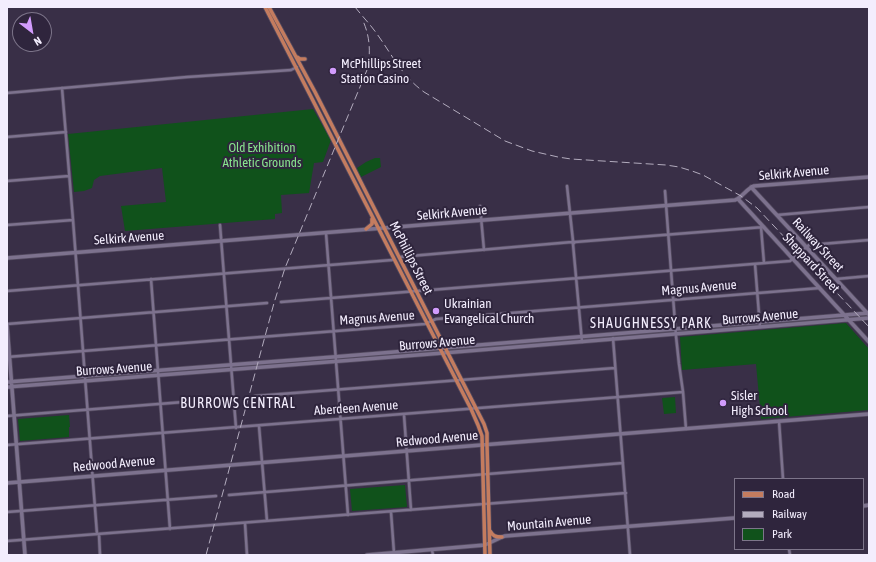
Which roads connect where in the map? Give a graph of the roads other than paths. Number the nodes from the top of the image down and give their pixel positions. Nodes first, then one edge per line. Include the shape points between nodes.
1 (265, 7) edge
2 (269, 7) edge
3 (296, 56) junction
4 (305, 60) dead end
5 (299, 66) junction
6 (62, 88) junction
7 (315, 92) junction
8 (7, 93) edge
9 (310, 95) junction
10 (331, 124) junction
11 (326, 125) junction
12 (66, 132) junction
13 (7, 137) edge
14 (69, 176) junction
15 (869, 177) edge
16 (7, 181) edge
17 (567, 186) dead end
18 (751, 187) junction
19 (665, 191) dead end
20 (368, 196) junction
21 (363, 199) junction
22 (738, 199) junction
23 (480, 206) dead end
24 (666, 206) junction
25 (869, 207) edge
26 (570, 213) junction
27 (777, 215) junction
28 (372, 216) junction
29 (73, 220) junction
30 (481, 220) junction
31 (7, 225) edge
32 (220, 225) dead end
33 (763, 227) junction
34 (378, 228) junction
35 (385, 228) junction
36 (366, 229) junction
37 (326, 233) junction
38 (668, 235) junction
39 (869, 240) edge
40 (221, 241) junction
41 (573, 242) junction
42 (807, 247) junction
43 (484, 250) junction
44 (75, 253) junction
45 (399, 257) junction
46 (7, 258) edge
47 (394, 259) junction
48 (792, 259) junction
49 (764, 263) junction
50 (755, 264) junction
51 (329, 265) junction
52 (671, 270) junction
53 (224, 274) junction
54 (869, 276) edge
55 (576, 278) junction
56 (151, 279) junction
57 (836, 279) junction
58 (78, 285) junction
59 (820, 288) junction
60 (7, 291) edge
61 (417, 291) junction
62 (411, 292) junction
63 (757, 293) junction
64 (331, 298) junction
65 (673, 300) junction
66 (281, 302) dead end
67 (267, 303) dead end
68 (226, 306) junction
69 (579, 308) junction
70 (153, 312) junction
71 (869, 313) edge
72 (845, 315) junction
73 (80, 318) junction
74 (869, 318) edge
75 (848, 320) junction
76 (432, 321) junction
77 (760, 322) junction
78 (428, 323) junction
79 (7, 324) edge
80 (760, 327) junction
81 (676, 329) junction
82 (334, 332) junction
83 (613, 334) junction
84 (676, 334) junction
85 (581, 337) junction
86 (613, 339) junction
87 (229, 340) junction
88 (582, 342) junction
89 (869, 342) edge
90 (156, 346) junction
91 (445, 347) junction
92 (440, 348) junction
93 (83, 351) junction
94 (448, 352) junction
95 (443, 353) junction
96 (336, 356) junction
97 (8, 357) edge
98 (336, 362) junction
99 (231, 365) junction
100 (616, 368) junction
101 (158, 370) junction
102 (231, 370) junction
103 (85, 375) junction
104 (158, 375) junction
105 (462, 380) junction
106 (85, 381) junction
107 (457, 381) junction
108 (9, 382) edge
109 (7, 387) edge
110 (12, 387) junction
111 (338, 390) junction
112 (683, 392) junction
113 (255, 396) dead end
114 (234, 398) junction
115 (618, 398) junction
116 (160, 404) junction
117 (471, 409) junction
118 (477, 409) junction
119 (87, 410) junction
120 (404, 414) junction
121 (869, 414) edge
122 (14, 415) junction
123 (7, 416) edge
124 (341, 419) junction
125 (779, 421) junction
126 (259, 426) junction
127 (236, 428) junction
128 (686, 429) junction
129 (163, 433) junction
130 (621, 434) junction
131 (90, 439) junction
132 (7, 445) edge
133 (16, 445) junction
134 (482, 445) junction
135 (487, 445) junction
136 (407, 451) junction
137 (344, 456) junction
138 (262, 463) junction
139 (623, 463) junction
140 (166, 470) junction
141 (483, 475) junction
142 (488, 475) junction
143 (92, 476) junction
144 (783, 478) edge
145 (409, 481) junction
146 (19, 482) junction
147 (7, 483) edge
148 (346, 486) junction
149 (264, 492) junction
150 (626, 493) junction
151 (229, 495) dead end
152 (216, 496) dead end
153 (168, 500) junction
154 (484, 504) junction
155 (489, 504) junction
156 (95, 505) junction
157 (411, 510) junction
158 (21, 511) junction
159 (7, 512) edge
160 (391, 512) junction
161 (348, 515) junction
162 (734, 518) edge
163 (267, 521) junction
164 (245, 523) junction
165 (628, 526) junction
166 (170, 529) junction
167 (490, 530) junction
168 (98, 534) junction
169 (502, 537) junction
170 (24, 540) junction
171 (7, 541) edge
172 (490, 543) junction
173 (485, 545) junction
174 (432, 550) junction
175 (394, 553) junction
176 (401, 554) edge
177 (25, 555) edge
178 (100, 555) edge
179 (247, 555) edge
180 (367, 555) edge
181 (370, 555) edge
182 (433, 555) edge
183 (485, 555) edge
184 (490, 555) edge
185 (630, 555) edge

1 - 5 main road, McPhillips Street
2 - 3 main road, McPhillips Street
3 - 4 main road
3 - 5 main road, McPhillips Street
5 - 6 street via 291,70
5 - 7 main road, McPhillips Street
5 - 9 main road, McPhillips Street
6 - 8 street
6 - 12 street
7 - 9 main road
7 - 10 main road, McPhillips Street
9 - 11 main road, McPhillips Street
10 - 11 main road
10 - 20 main road, McPhillips Street
11 - 21 main road, McPhillips Street
12 - 13 street
12 - 14 street
14 - 16 street
14 - 29 street
15 - 18 street, Selkirk Avenue
17 - 26 street
18 - 22 street, Selkirk Avenue
18 - 27 street, Railway Street
19 - 24 street
20 - 21 main road
20 - 35 main road, McPhillips Street
21 - 28 main road, McPhillips Street
22 - 24 street, Selkirk Avenue
22 - 33 street, Sheppard Street
23 - 30 street
24 - 26 street, Selkirk Avenue
24 - 38 street
25 - 27 street
26 - 30 street, Selkirk Avenue
26 - 41 street
27 - 42 street, Railway Street
28 - 34 main road, McPhillips Street
28 - 36 main road via 373,222
29 - 31 street
29 - 44 street
30 - 35 street, Selkirk Avenue
30 - 43 street
32 - 40 street
33 - 38 street
33 - 48 street, Sheppard Street
33 - 49 street
34 - 35 street, Selkirk Avenue
34 - 36 street, Selkirk Avenue
34 - 47 main road, McPhillips Street
35 - 45 main road, McPhillips Street
36 - 37 street, Selkirk Avenue
37 - 40 street, Selkirk Avenue
37 - 51 street
38 - 41 street
38 - 52 street
39 - 42 street
40 - 44 street, Selkirk Avenue
40 - 53 street
41 - 43 street
41 - 55 street
42 - 48 street
42 - 57 street, Railway Street
43 - 45 street
44 - 46 street, Selkirk Avenue
44 - 58 street
45 - 61 main road, McPhillips Street
47 - 51 street
47 - 62 main road, McPhillips Street
48 - 49 street
48 - 59 street, Sheppard Street
49 - 50 street
50 - 52 street
50 - 63 street
51 - 53 street
51 - 64 street
52 - 55 street
52 - 65 street
53 - 56 street
53 - 68 street
54 - 57 street
55 - 61 street
55 - 69 street
56 - 58 street
56 - 70 street
57 - 71 street, Railway Street
58 - 60 street
58 - 73 street
59 - 63 street, Magnus Avenue
59 - 72 street, Sheppard Street
61 - 62 street
61 - 76 main road, McPhillips Street
62 - 64 street
62 - 78 main road, McPhillips Street
63 - 65 street, Magnus Avenue
63 - 77 street
64 - 66 street
64 - 82 street
65 - 69 street, Magnus Avenue
65 - 81 street
67 - 68 street
68 - 70 street
68 - 87 street
69 - 76 street, Magnus Avenue
69 - 85 street
70 - 73 street
70 - 90 street
71 - 72 street, Burrows Avenue
71 - 74 street
72 - 75 street, Sheppard Street
72 - 77 street, Burrows Avenue
73 - 79 street
73 - 93 street
74 - 75 street, Burrows Avenue
75 - 80 street, Burrows Avenue
75 - 89 street, Sheppard Street
76 - 78 street, Magnus Avenue
76 - 91 main road, McPhillips Street
77 - 80 street
77 - 81 street, Burrows Avenue
78 - 82 street, Magnus Avenue
78 - 92 main road, McPhillips Street
79 - 97 street
80 - 84 street, Burrows Avenue
81 - 83 street, Burrows Avenue
81 - 84 street
82 - 87 street, Magnus Avenue
82 - 96 street
83 - 85 street, Burrows Avenue
83 - 86 street
84 - 86 street, Burrows Avenue
84 - 112 street
85 - 88 street
85 - 91 street, Burrows Avenue
86 - 88 street, Burrows Avenue
86 - 100 street
87 - 90 street, Magnus Avenue
87 - 99 street
88 - 94 street, Burrows Avenue
90 - 93 street, Magnus Avenue
90 - 101 street
91 - 92 street, Burrows Avenue
91 - 94 main road, McPhillips Street
92 - 95 main road, McPhillips Street
92 - 96 street, Burrows Avenue
93 - 97 street, Magnus Avenue
93 - 103 street
94 - 95 street, Burrows Avenue
94 - 105 main road, McPhillips Street
95 - 98 street, Burrows Avenue
95 - 107 main road, McPhillips Street
96 - 98 street
96 - 99 street, Burrows Avenue
97 - 108 street
98 - 102 street, Burrows Avenue
98 - 111 street
99 - 101 street, Burrows Avenue
99 - 102 street
100 - 105 street
100 - 115 street
101 - 103 street, Burrows Avenue
101 - 104 street
102 - 104 street, Burrows Avenue
102 - 114 street
103 - 106 street
103 - 108 street, Burrows Avenue
104 - 106 street, Burrows Avenue
104 - 116 street
105 - 107 street
105 - 118 main road, McPhillips Street
106 - 110 street, Burrows Avenue
106 - 119 street
107 - 111 street
107 - 117 main road, McPhillips Street
108 - 110 street
109 - 110 street, Burrows Avenue
110 - 122 street
111 - 113 street
111 - 124 street
112 - 115 street, Aberdeen Avenue
112 - 128 street
114 - 116 street
114 - 127 street
115 - 118 street, Aberdeen Avenue
115 - 130 street
116 - 119 street
116 - 129 street
117 - 118 street, Aberdeen Avenue
117 - 120 street, Aberdeen Avenue
117 - 134 main road, McPhillips Street via 481,431
118 - 135 main road, McPhillips Street via 486,429
119 - 122 street
119 - 131 street
120 - 124 street, Aberdeen Avenue
120 - 136 street
121 - 125 street, Redwood Avenue
122 - 123 street
122 - 133 street
124 - 126 street, Aberdeen Avenue
124 - 137 street
125 - 128 street, Redwood Avenue
125 - 144 street
126 - 127 street, Aberdeen Avenue
126 - 138 street
127 - 129 street, Aberdeen Avenue
128 - 130 street, Redwood Avenue
129 - 131 street, Aberdeen Avenue
129 - 140 street
130 - 135 street, Redwood Avenue
130 - 139 street
131 - 133 street, Aberdeen Avenue
131 - 143 street
132 - 133 street, Aberdeen Avenue
133 - 146 street
134 - 135 street, Redwood Avenue
134 - 136 street, Redwood Avenue
134 - 141 main road, McPhillips Street
135 - 142 main road, McPhillips Street
136 - 137 street, Redwood Avenue
136 - 145 street
137 - 138 street, Redwood Avenue
137 - 148 street
138 - 140 street, Redwood Avenue
138 - 149 street
139 - 142 street
139 - 150 street
140 - 143 street, Redwood Avenue
140 - 153 street
141 - 142 street
141 - 145 street
141 - 154 main road, McPhillips Street
142 - 155 main road, McPhillips Street
143 - 146 street, Redwood Avenue
143 - 156 street
145 - 148 street
145 - 157 street
146 - 147 street, Redwood Avenue
146 - 158 street
148 - 149 street
148 - 161 street
149 - 151 street
149 - 163 street
150 - 155 street
150 - 165 street
152 - 153 street
153 - 156 street
153 - 166 street
154 - 155 street
154 - 157 street
154 - 173 main road, McPhillips Street
155 - 167 main road, McPhillips Street
156 - 158 street
156 - 168 street
157 - 160 street
158 - 159 street
158 - 170 street
160 - 161 street
160 - 175 street
161 - 163 street
162 - 165 street, Mountain Avenue
163 - 164 street
164 - 166 street
164 - 179 street
165 - 169 street, Mountain Avenue
165 - 185 street
166 - 168 street
167 - 169 main road via 492,535
167 - 172 main road, McPhillips Street
168 - 170 street
168 - 178 street
169 - 172 street, Mountain Avenue
170 - 171 street
170 - 177 street
172 - 173 street, Mountain Avenue
172 - 184 main road, McPhillips Street
173 - 174 street, Mountain Avenue
173 - 183 main road, McPhillips Street
174 - 176 street, Mountain Avenue
174 - 182 street
175 - 176 street, Mountain Avenue
175 - 181 street, Mountain Avenue
180 - 181 street, Mountain Avenue

